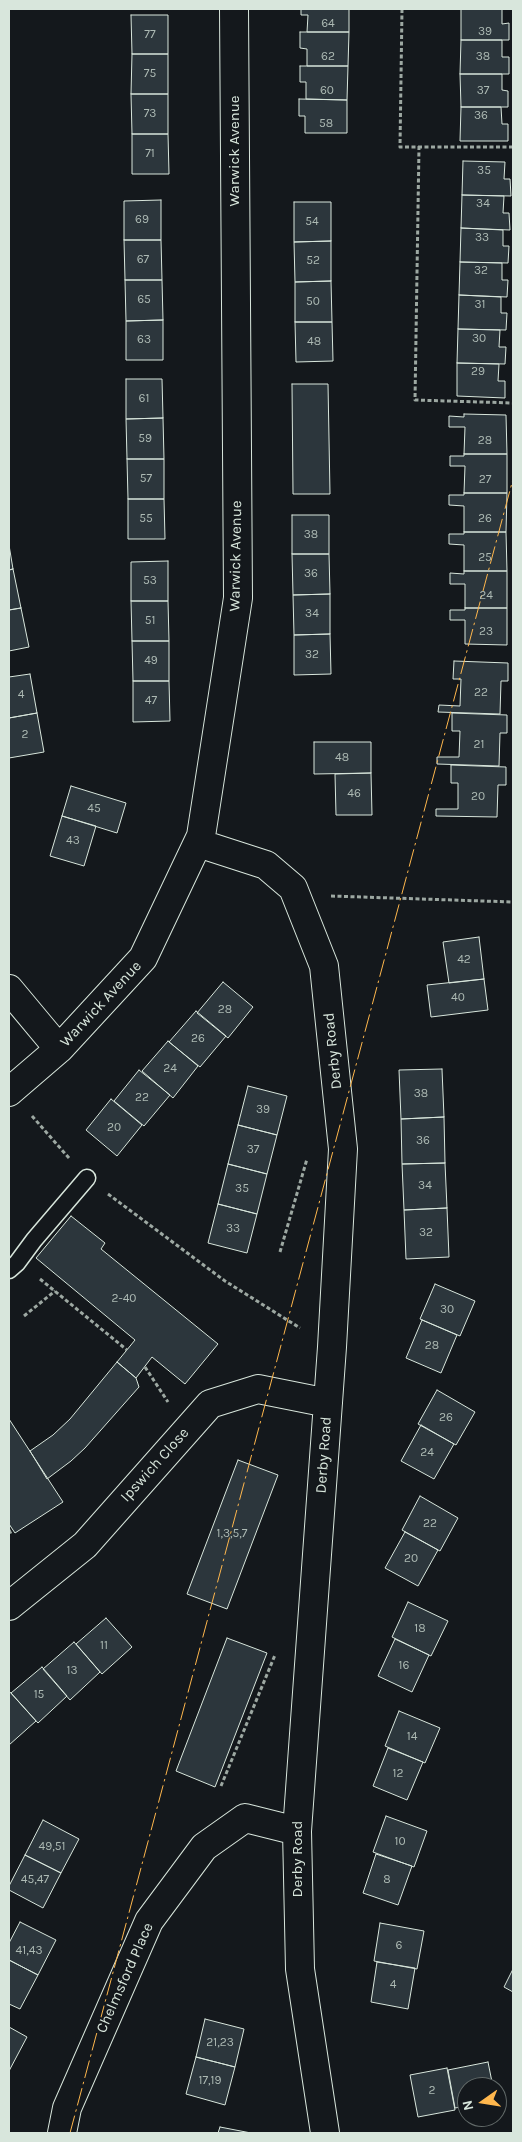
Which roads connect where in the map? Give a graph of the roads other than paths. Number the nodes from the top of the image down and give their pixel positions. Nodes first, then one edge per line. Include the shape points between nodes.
1 (234, 9) edge
2 (198, 843) junction
3 (9, 990) edge
4 (59, 1049) junction
5 (9, 1091) edge
6 (87, 1178) road end
7 (13, 1266) edge
8 (328, 1403) junction
9 (9, 1606) edge
10 (297, 1831) junction
11 (62, 2133) edge
12 (325, 2133) edge

1 - 2 street, Warwick Avenue via 238,598
2 - 4 street, Warwick Avenue via 143,958
2 - 8 street, Derby Road via 266,865 293,888 324,966 343,1149
3 - 4 street
4 - 5 street, Warwick Avenue
6 - 7 lane
8 - 9 street, Ipswich Close via 258,1389 210,1404 85,1545
8 - 10 street, Derby Road
10 - 11 street, Chelmsford Place via 244,1818 204,1847 149,1922 67,2108
10 - 12 street, Derby Road via 300,1969

